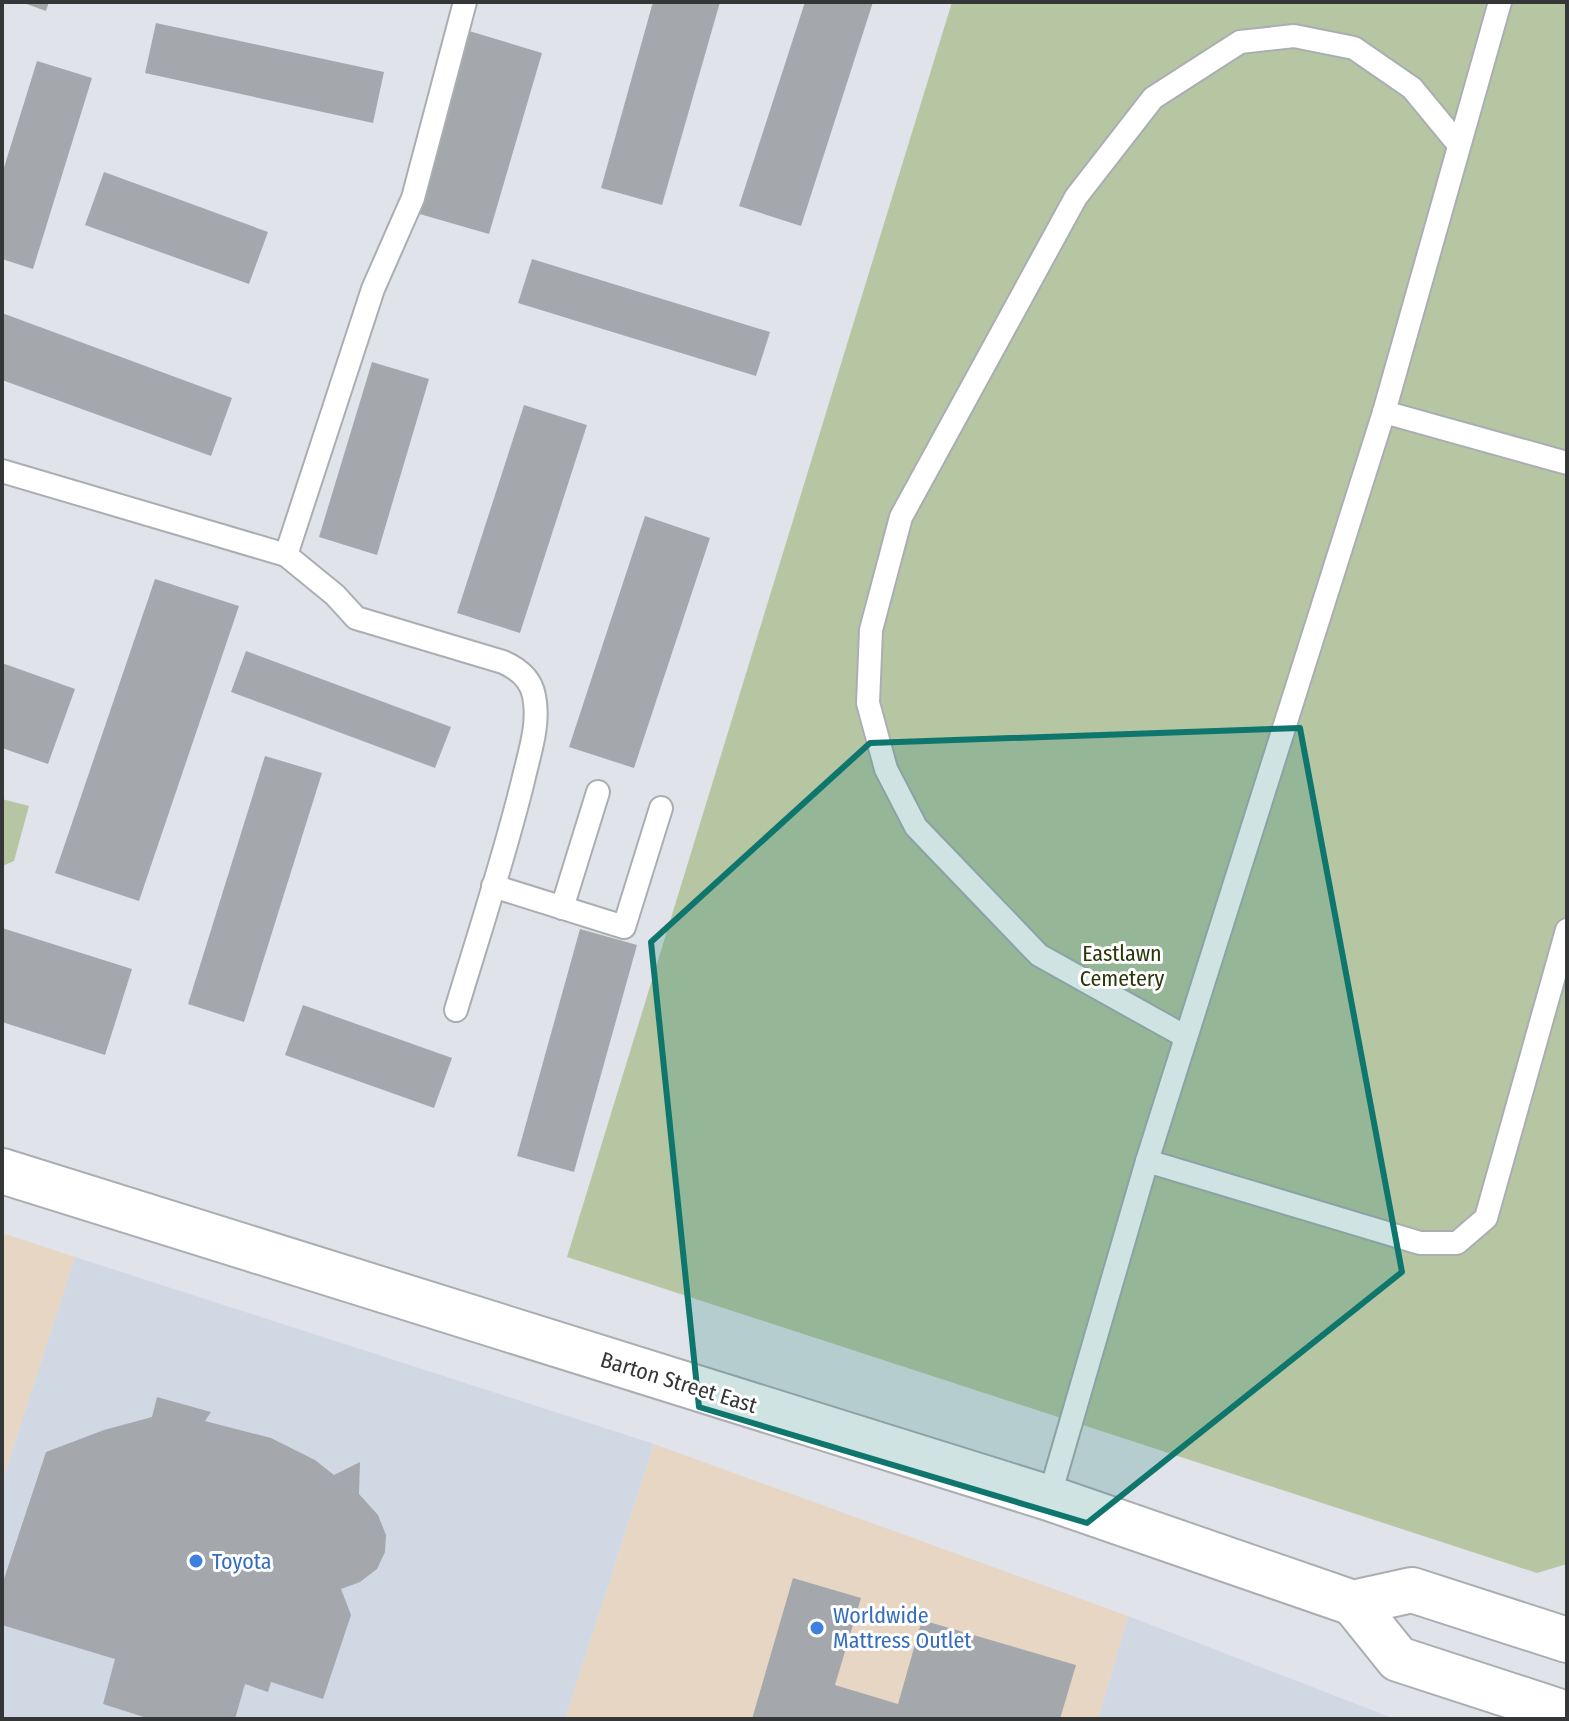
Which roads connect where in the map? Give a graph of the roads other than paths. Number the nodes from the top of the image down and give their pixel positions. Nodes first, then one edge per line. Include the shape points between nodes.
1 (465, 2) edge
2 (1500, 2) edge
3 (1459, 145) junction
4 (1384, 412) junction
5 (1567, 463) edge
6 (2, 471) edge
7 (286, 555) junction
8 (598, 792) dead end
9 (661, 808) dead end
10 (493, 886) junction
11 (562, 908) junction
12 (1567, 930) edge
13 (456, 1010) dead end
14 (1186, 1037) junction
15 (1147, 1161) junction
16 (2, 1171) edge
17 (1049, 1498) junction
18 (1353, 1603) junction
19 (1567, 1640) edge
20 (1567, 1714) edge

1 - 7 lane via 413,198 373,289
2 - 3 lane
3 - 4 lane
3 - 14 lane via 1412,88 1354,48 1294,36 1240,42 1153,98 1076,197 901,517 871,630 868,703 886,769 916,827 1039,955
4 - 5 lane
4 - 14 lane
6 - 7 lane
7 - 10 lane via 356,618 503,662 530,684 534,734
8 - 11 lane
9 - 11 lane via 624,927
10 - 11 lane
10 - 13 lane
12 - 15 lane via 1486,1218 1457,1243 1420,1243
14 - 15 lane
15 - 17 lane
16 - 17 main road, Barton Street East
17 - 18 main road, Barton Street East
18 - 19 main road via 1412,1590
18 - 20 main road via 1398,1659

